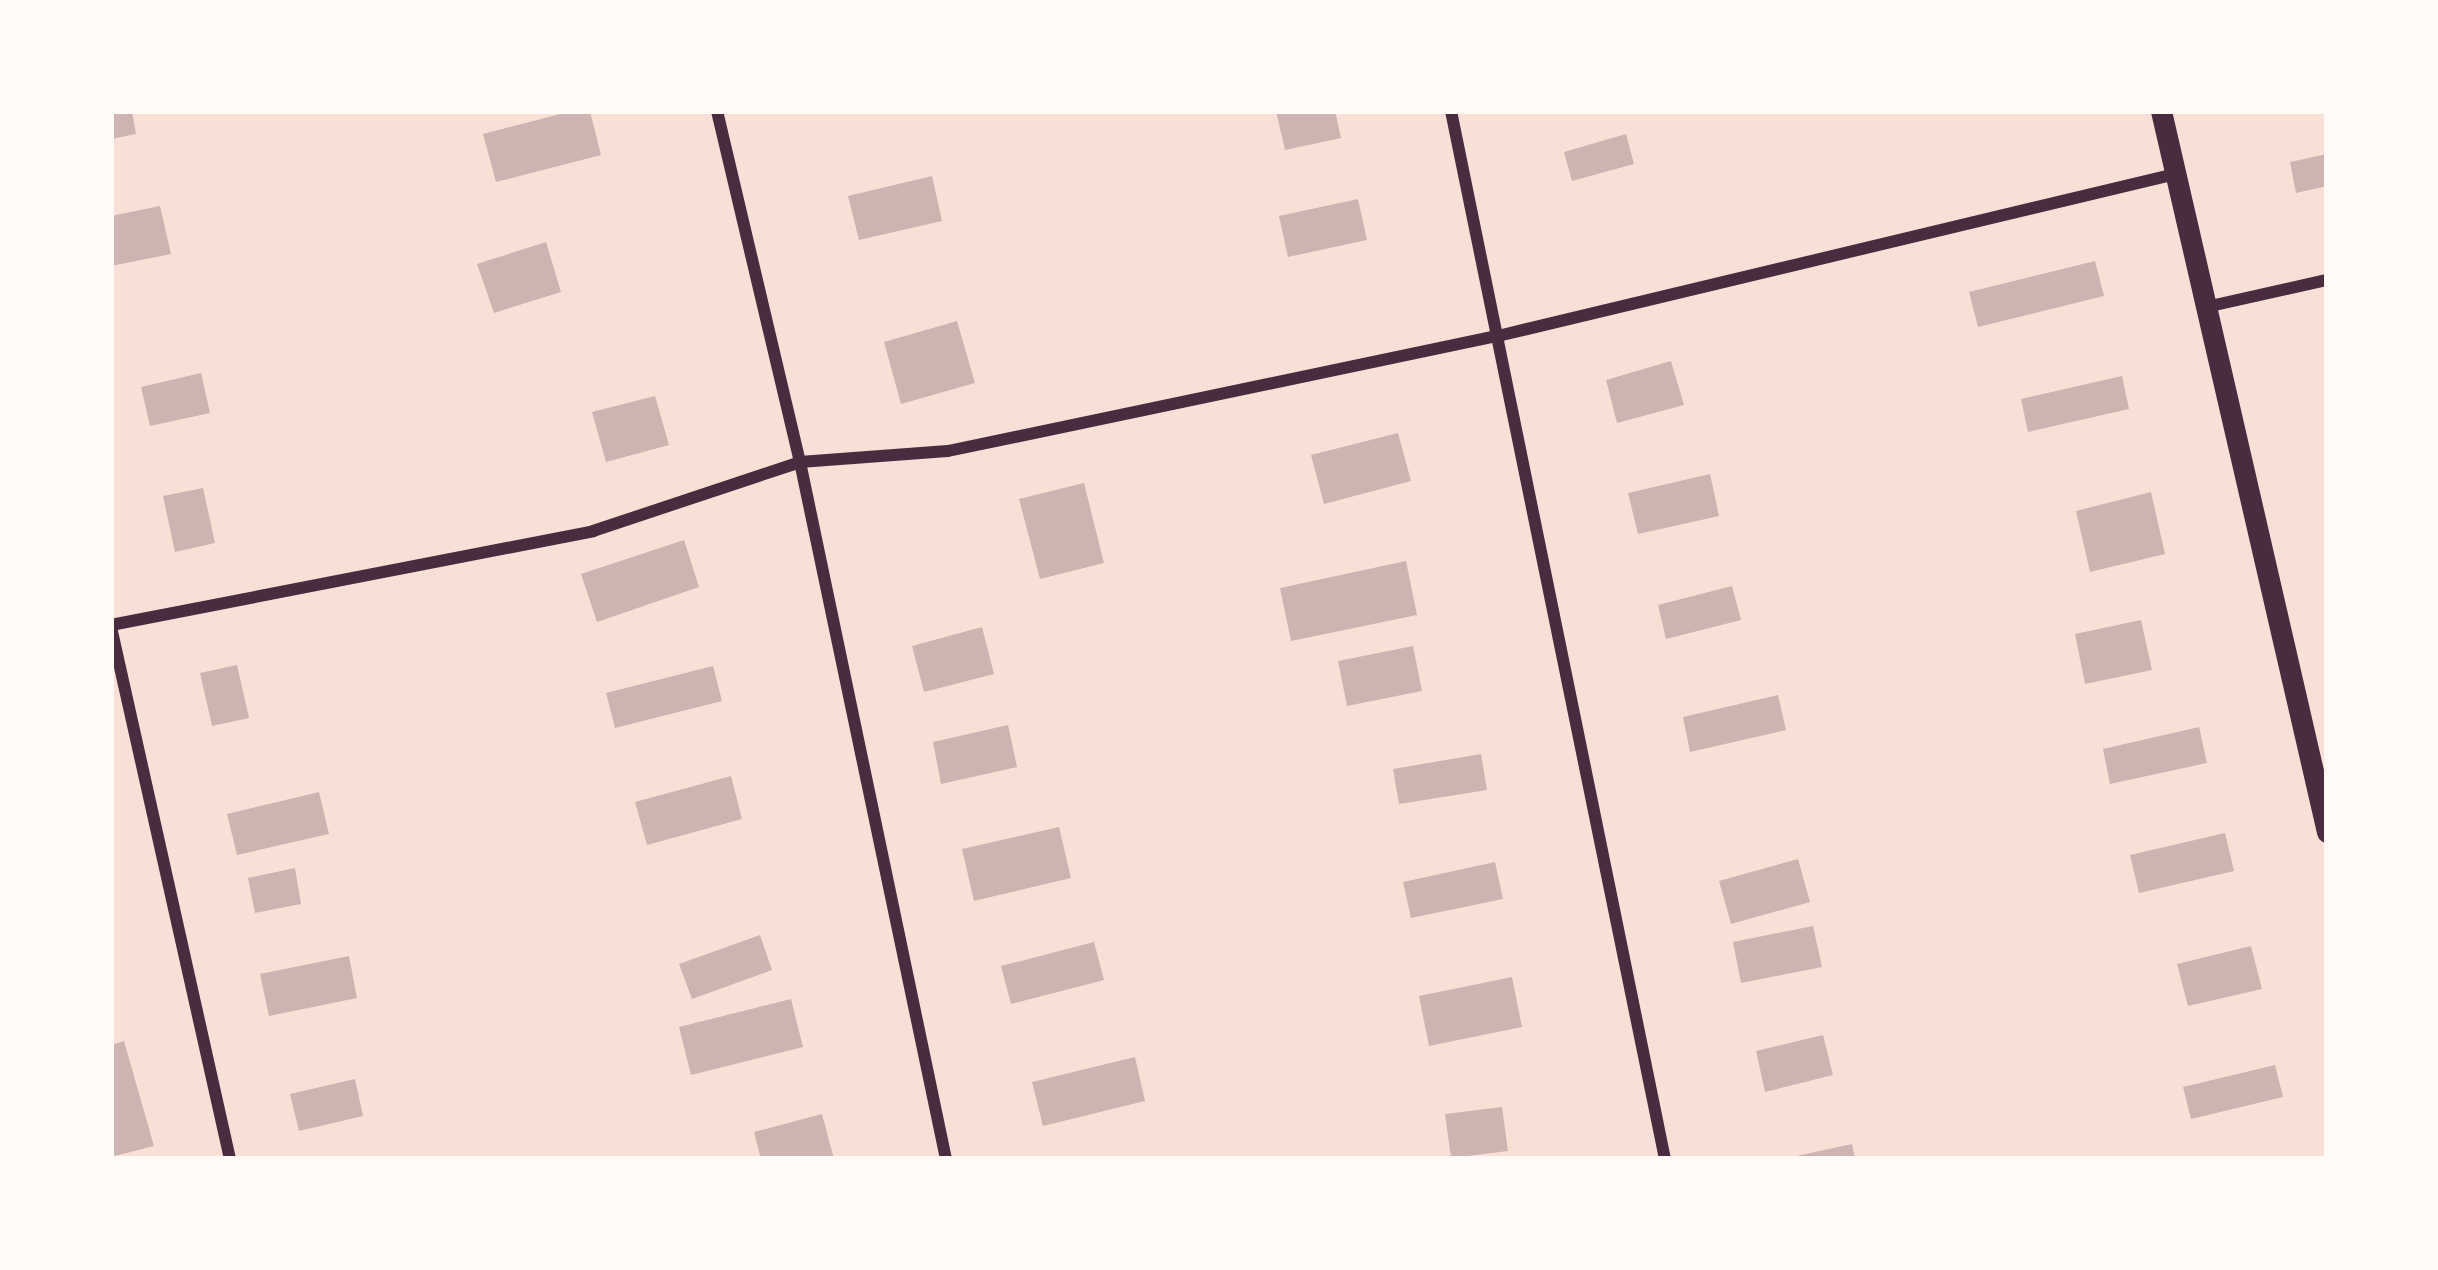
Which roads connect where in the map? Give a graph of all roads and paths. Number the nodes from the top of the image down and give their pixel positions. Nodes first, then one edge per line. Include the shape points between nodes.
1 (717, 111) edge
2 (1450, 111) edge
3 (2161, 111) edge
4 (2175, 173) junction
5 (2327, 280) edge
6 (2206, 307) junction
7 (1502, 335) junction
8 (800, 462) junction
9 (111, 626) edge
10 (2317, 745) edge
11 (2327, 832) edge
12 (230, 1159) edge
13 (946, 1159) edge
14 (1665, 1159) edge

1 - 8 street
2 - 7 street
3 - 4 street
4 - 6 street
4 - 7 street
5 - 6 street
6 - 10 street
7 - 8 street via 948,451
7 - 14 street
8 - 9 street via 593,531
8 - 13 street
9 - 12 street
10 - 11 street

